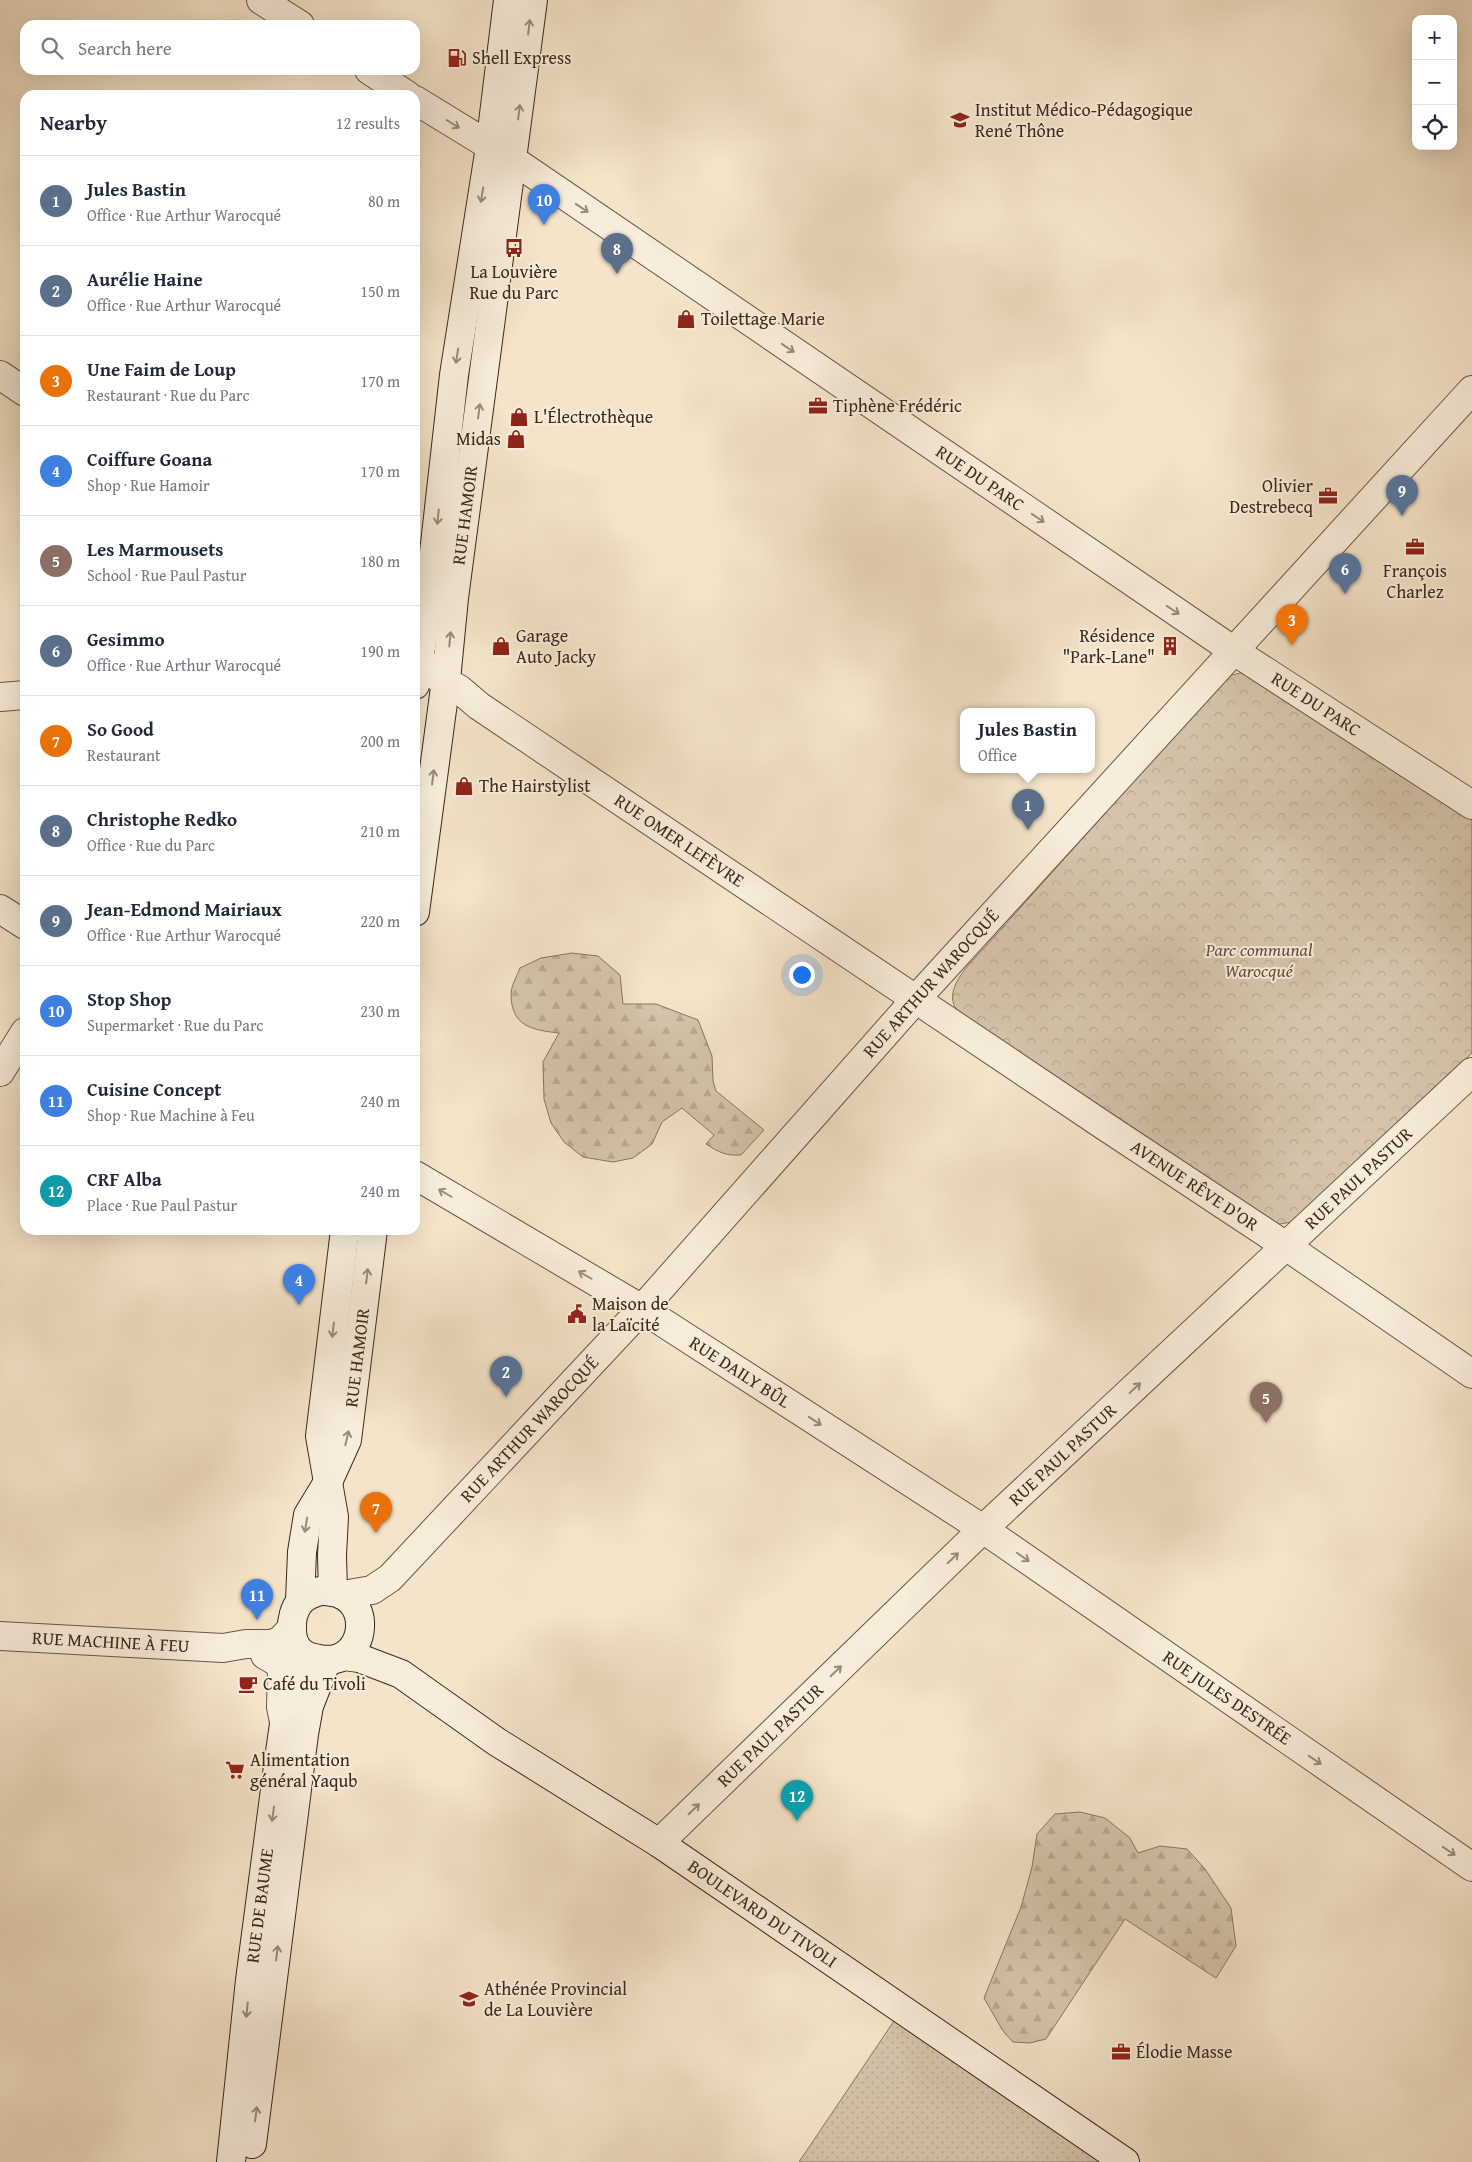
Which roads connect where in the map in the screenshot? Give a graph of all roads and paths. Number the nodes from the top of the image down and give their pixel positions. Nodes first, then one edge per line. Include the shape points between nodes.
1 (261, 0) edge
2 (508, 0) edge
3 (533, 0) edge
4 (292, 20) edge
5 (377, 75) edge
6 (400, 90) edge
7 (420, 103) edge
8 (501, 154) junction
9 (0, 375) edge
10 (20, 389) edge
11 (1472, 390) edge
12 (1234, 651) junction
13 (423, 671) edge
14 (20, 695) edge
15 (0, 697) edge
16 (420, 761) edge
17 (1472, 805) edge
18 (0, 909) edge
19 (20, 922) edge
20 (916, 999) junction
21 (20, 1040) edge
22 (0, 1072) edge
23 (1472, 1072) edge
24 (420, 1178) edge
25 (344, 1235) edge
26 (371, 1235) edge
27 (1286, 1246) junction
28 (642, 1309) junction
29 (1472, 1374) edge
30 (328, 1482) junction
31 (983, 1529) junction
32 (390, 1578) junction
33 (338, 1593) junction
34 (300, 1601) junction
35 (361, 1628) junction
36 (0, 1636) edge
37 (223, 1648) junction
38 (313, 1650) junction
39 (265, 1655) junction
40 (396, 1672) junction
41 (284, 1724) junction
42 (659, 1843) junction
43 (1472, 1867) edge
44 (231, 2162) edge
45 (249, 2162) edge
46 (1125, 2162) edge

1 - 4 street
2 - 8 street, RUE HAMOIR
8 -> 3 street, RUE HAMOIR
5 - 6 street
7 -> 8 street, RUE DU PARC
8 -> 12 street, RUE DU PARC
8 -> 13 street, RUE HAMOIR via 454,375
13 -> 8 street, RUE HAMOIR via 455,590
9 - 10 street
11 - 12 street, RUE ARTHUR WAROCQUÉ
12 - 17 street, RUE DU PARC
12 - 20 street, RUE ARTHUR WAROCQUÉ
16 -> 13 street, RUE HAMOIR
13 - 20 street, RUE OMER LEFÈVRE
14 - 15 street
18 - 19 street
20 - 27 street, AVENUE RÊVE D'OR
20 - 28 street, RUE ARTHUR WAROCQUÉ
21 - 22 street
23 - 27 street, RUE PAUL PASTUR
28 -> 24 street, RUE DAILY BÛL
25 -> 30 street, RUE HAMOIR via 320,1436
30 -> 26 street, RUE HAMOIR via 347,1440
27 - 29 street, AVENUE RÊVE D'OR
31 -> 27 street, RUE PAUL PASTUR
28 -> 31 street, RUE DAILY BÛL
28 - 32 street, RUE ARTHUR WAROCQUÉ
30 - 33 street, RUE HAMOIR via 334,1517 332,1555
30 -> 34 street, RUE HAMOIR via 308,1515 302,1552
42 -> 31 street, RUE PAUL PASTUR
31 -> 43 street, RUE JULES DESTRÉE
32 - 33 street, RUE ARTHUR WAROCQUÉ via 372,1590
32 - 35 street, RUE ARTHUR WAROCQUÉ
33 - 34 street via 320,1591
33 - 35 street via 355,1606
34 - 38 street via 292,1617
35 - 38 street via 354,1646
35 - 40 street, BOULEVARD DU TIVOLI
36 - 37 street, RUE MACHINE À FEU
37 - 38 street, RUE MACHINE À FEU via 272,1644 282,1640
37 - 39 street, RUE MACHINE À FEU via 245,1655
38 - 39 street, RUE MACHINE À FEU via 286,1657
38 - 40 street, BOULEVARD DU TIVOLI via 359,1658
38 - 41 street, RUE DE BAUME
45 -> 38 street, RUE DE BAUME via 309,1706
39 - 41 street via 279,1663 282,1672
40 - 42 street, BOULEVARD DU TIVOLI via 497,1742
41 -> 44 street, RUE DE BAUME via 250,1980
42 - 46 street, BOULEVARD DU TIVOLI

